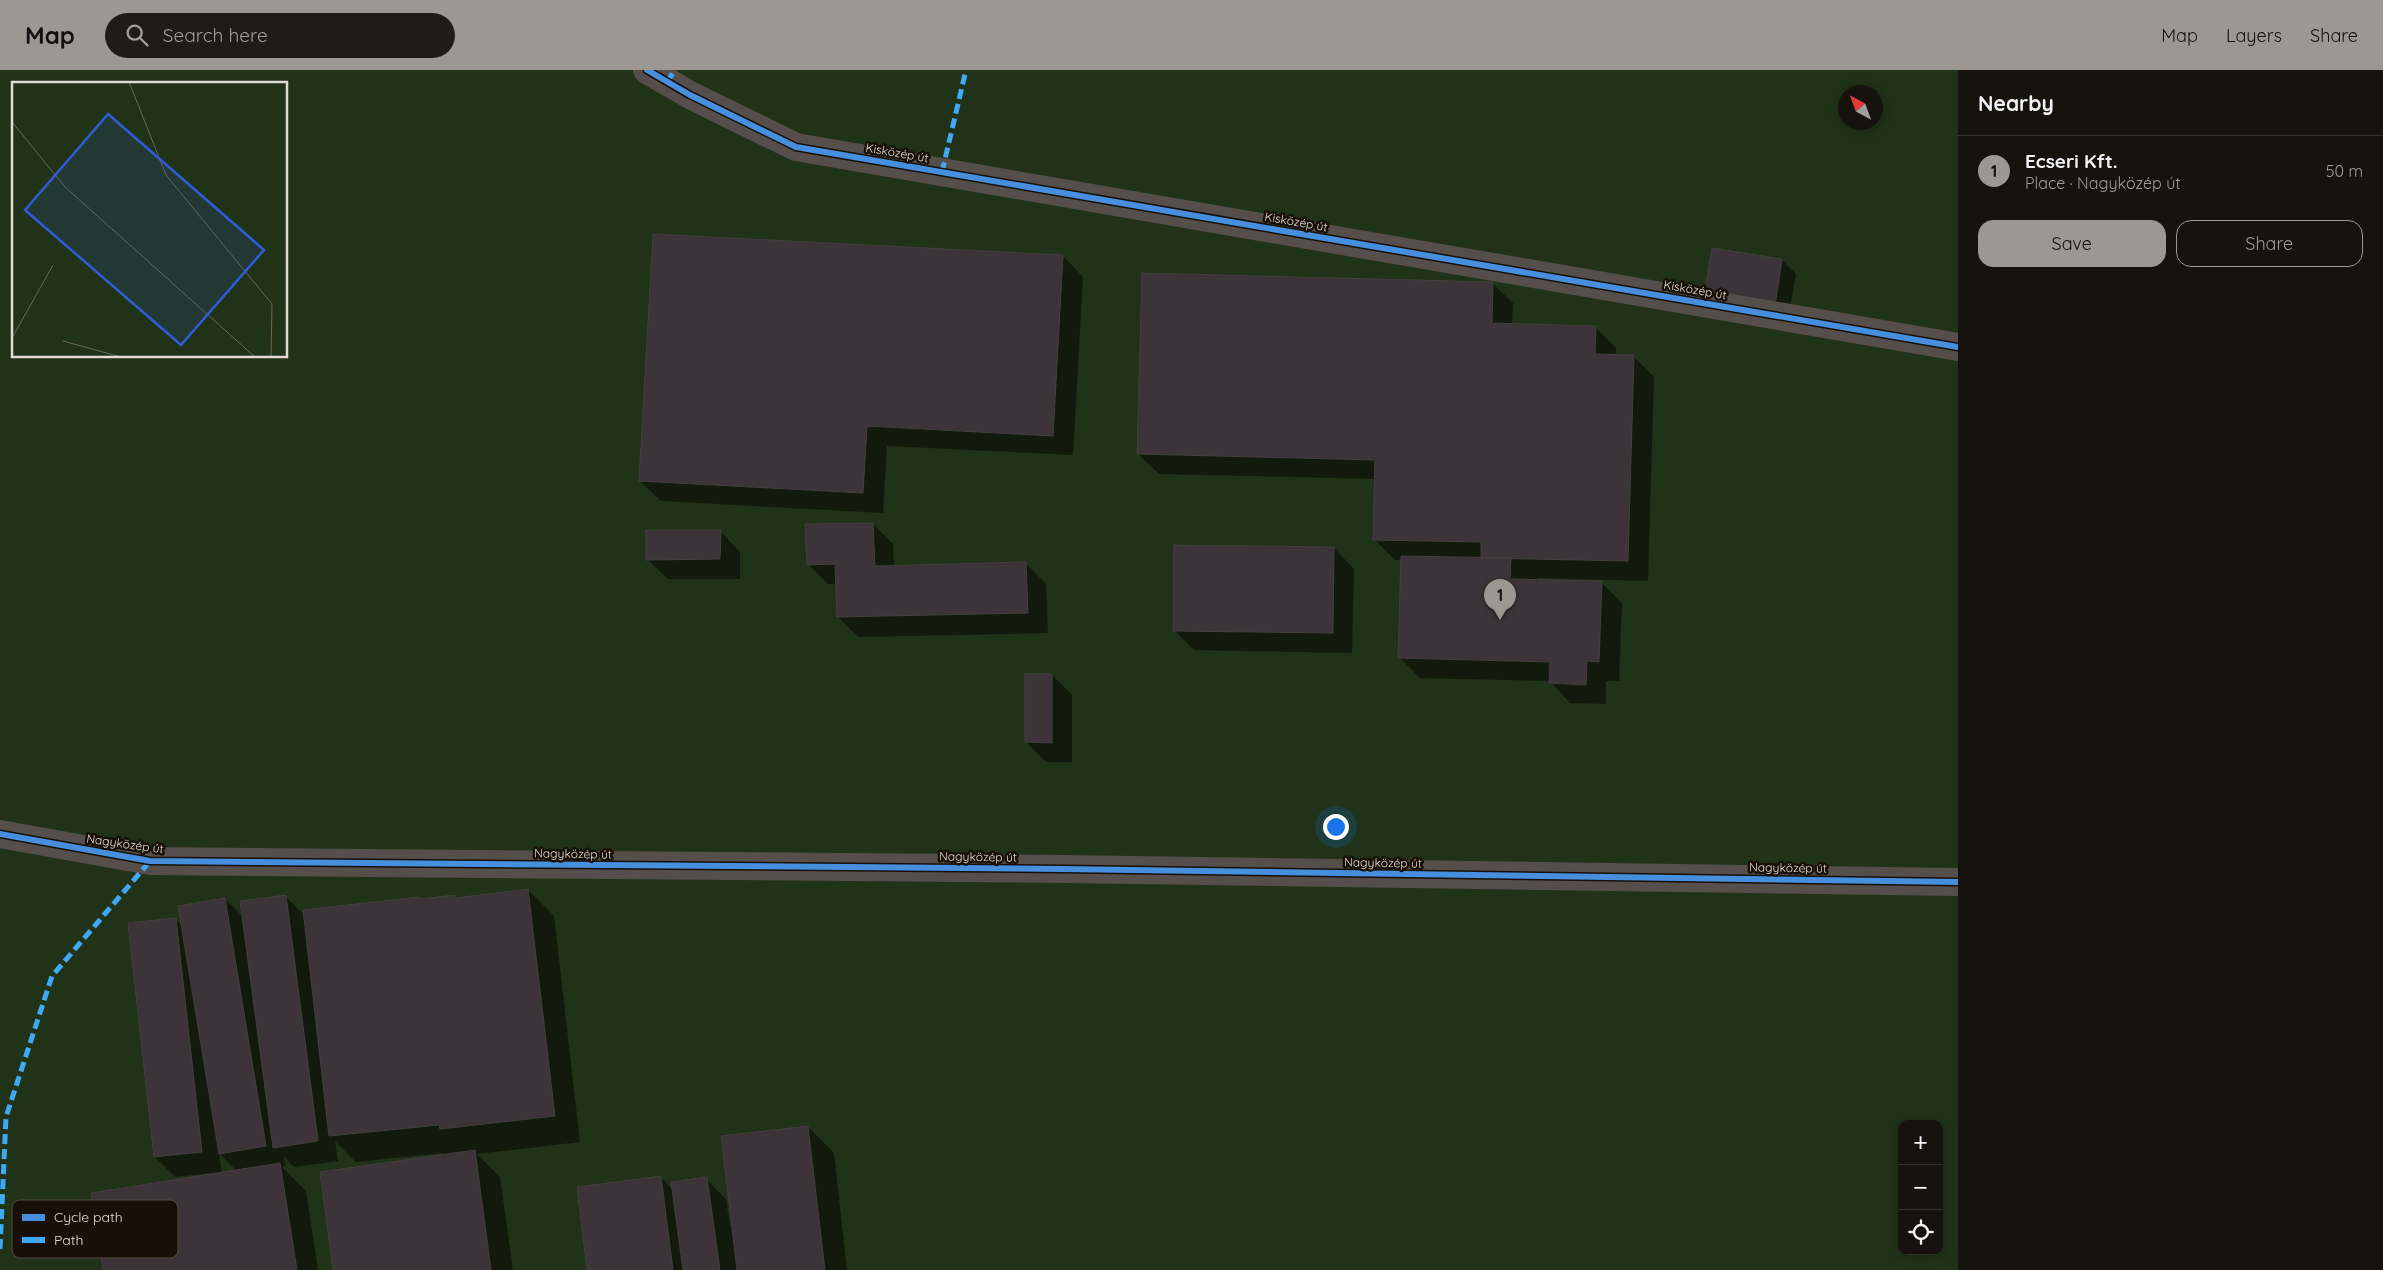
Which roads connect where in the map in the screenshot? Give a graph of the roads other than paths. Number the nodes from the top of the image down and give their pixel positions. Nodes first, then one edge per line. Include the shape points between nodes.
1 (647, 70) edge
2 (1958, 347) edge
3 (0, 834) edge
4 (1958, 882) edge

1 - 2 street, Kisközép út via 796,147
3 - 4 street, Nagyközép út via 150,862 1064,869

